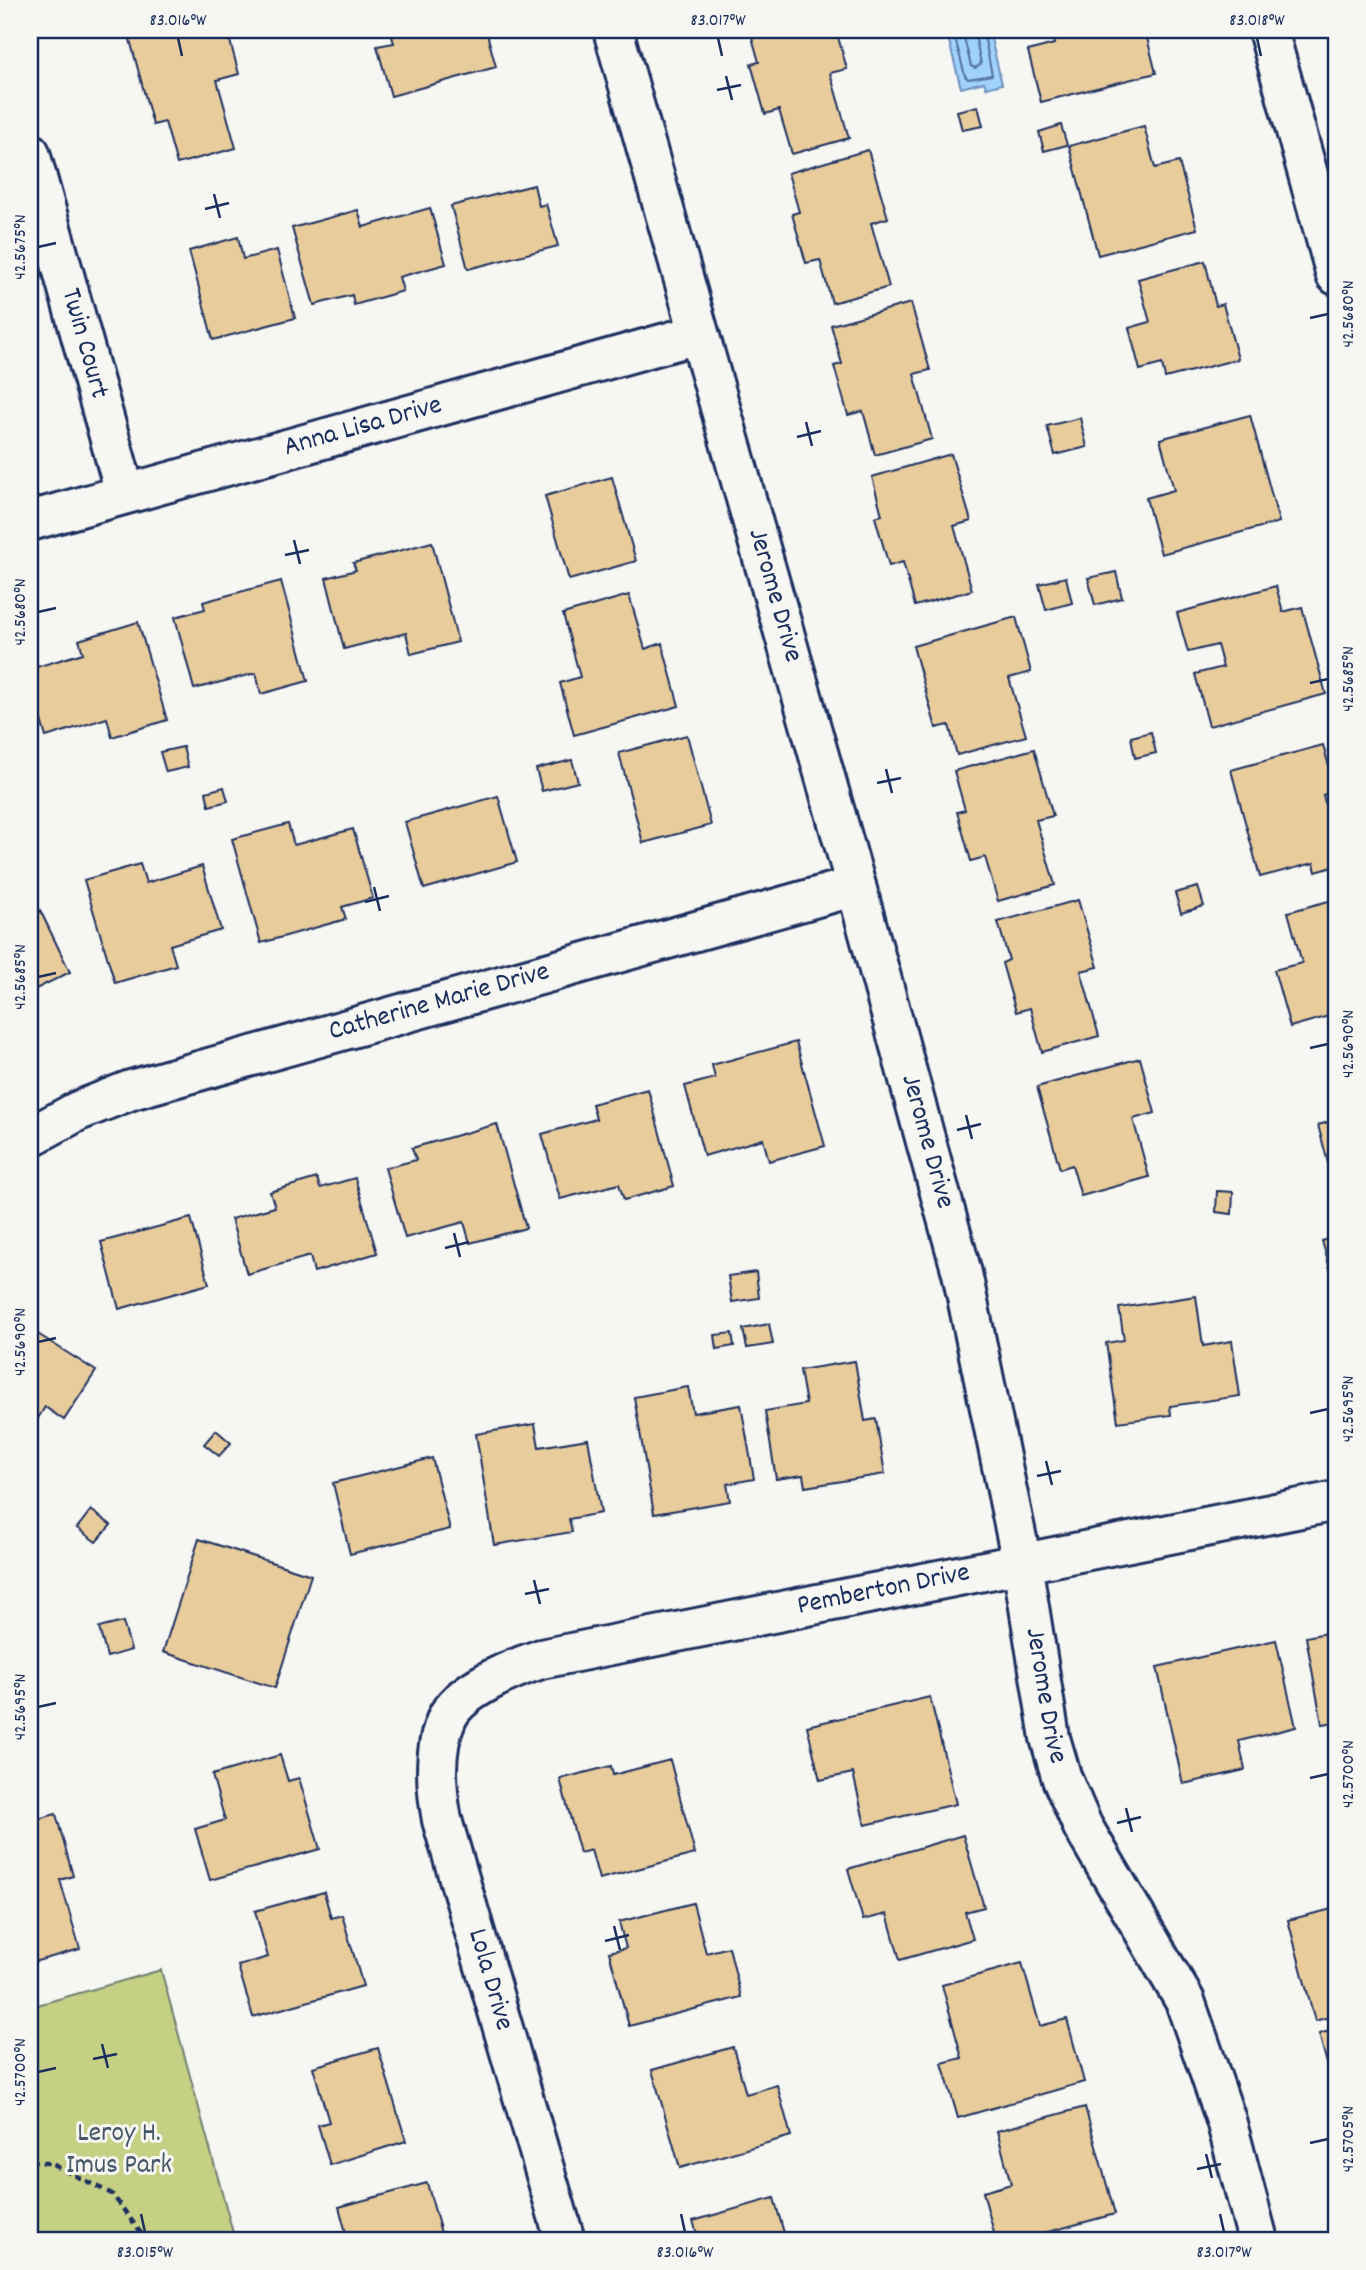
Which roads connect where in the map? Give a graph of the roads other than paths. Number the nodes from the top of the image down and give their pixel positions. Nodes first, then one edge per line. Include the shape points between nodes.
1 (613, 30) edge
2 (1268, 30) edge
3 (30, 153) edge
4 (1336, 275) edge
5 (698, 334) junction
6 (125, 493) junction
7 (30, 522) edge
8 (856, 886) junction
9 (30, 1137) edge
10 (1336, 1501) edge
11 (1022, 1563) junction
12 (447, 1717) joint
13 (565, 2240) edge
14 (1258, 2240) edge

1 - 5 street, Jerome Drive
2 - 4 street
3 - 6 street, Twin Court
5 - 6 street, Anna Lisa Drive
5 - 8 street, Jerome Drive
6 - 7 street, Anna Lisa Drive
8 - 9 street, Catherine Marie Drive via 131,1090
8 - 11 street, Jerome Drive via 962,1273
10 - 11 street, Pemberton Drive
11 - 12 street, Pemberton Drive via 541,1659 502,1672
11 - 14 street, Jerome Drive via 1050,1738 1062,1779 1083,1827 1185,2001 1226,2120
12 - 13 street, Lola Drive via 438,1760 442,1820

